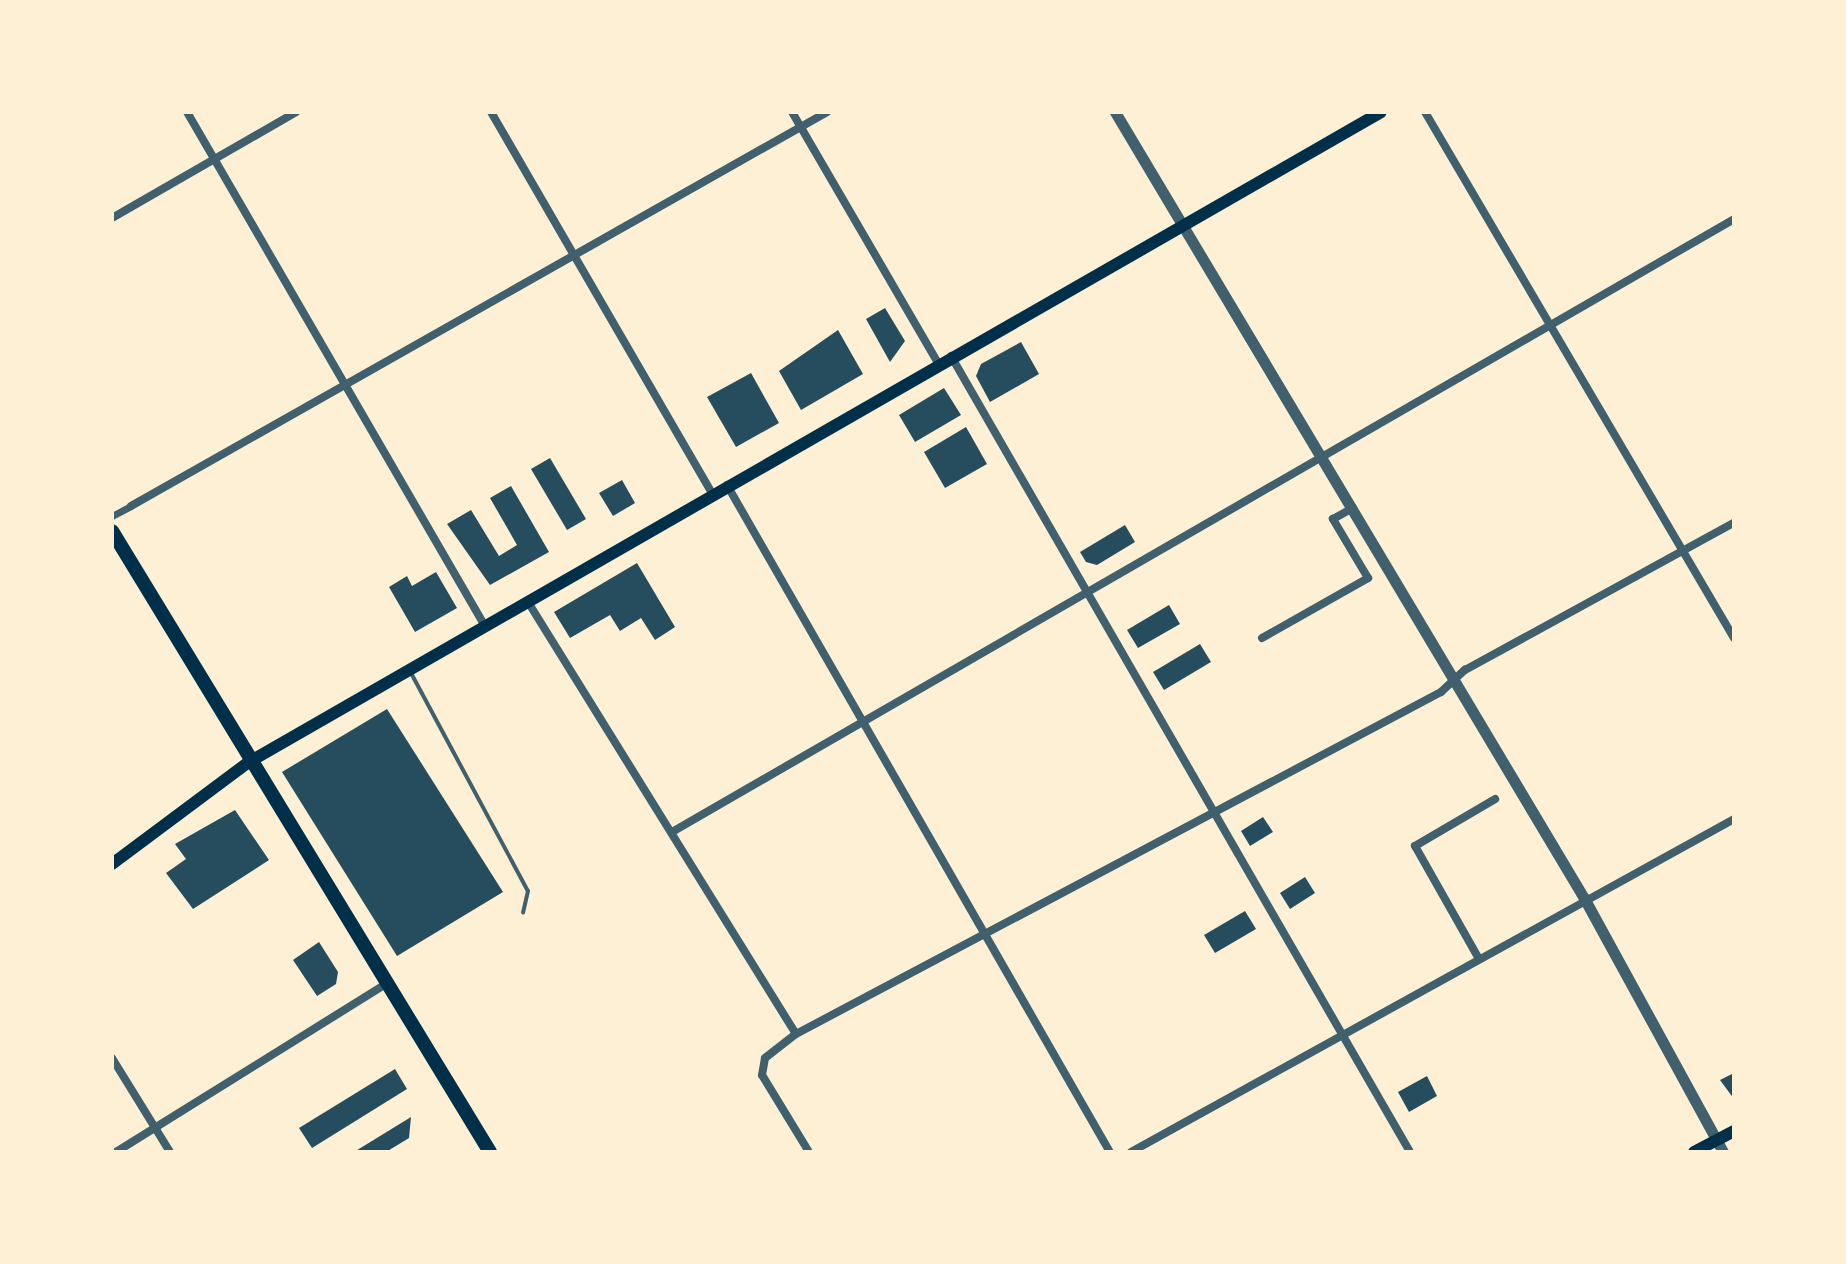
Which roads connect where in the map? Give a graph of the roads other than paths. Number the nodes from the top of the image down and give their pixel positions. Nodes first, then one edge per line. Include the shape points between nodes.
1 (187, 112) edge
2 (296, 112) edge
3 (491, 112) edge
4 (792, 112) edge
5 (827, 112) edge
6 (1115, 112) edge
7 (1381, 112) edge
8 (1425, 112) edge
9 (801, 127) junction
10 (214, 159) junction
11 (112, 218) edge
12 (1734, 219) edge
13 (1186, 223) junction
14 (575, 257) junction
15 (1550, 324) junction
16 (951, 356) junction
17 (938, 363) junction
18 (347, 388) junction
19 (1323, 458) junction
20 (727, 485) junction
21 (712, 494) junction
22 (131, 506) joint
23 (1353, 508) junction
24 (112, 516) edge
25 (1734, 523) edge
26 (112, 531) edge
27 (1683, 551) junction
28 (1086, 592) junction
29 (528, 602) junction
30 (485, 626) junction
31 (1262, 638) dead end
32 (1734, 638) edge
33 (409, 670) junction
34 (1454, 681) junction
35 (861, 724) junction
36 (249, 762) junction
37 (1495, 799) dead end
38 (1214, 810) junction
39 (1734, 819) edge
40 (672, 832) junction
41 (112, 864) edge
42 (1584, 898) junction
43 (523, 912) dead end
44 (982, 933) junction
45 (1479, 959) junction
46 (387, 983) junction
47 (796, 1034) junction
48 (1342, 1035) junction
49 (112, 1058) edge
50 (155, 1128) junction
51 (1734, 1131) edge
52 (1720, 1146) edge
53 (116, 1152) edge
54 (170, 1152) edge
55 (490, 1152) edge
56 (809, 1152) edge
57 (1110, 1152) edge
58 (1131, 1152) edge
59 (1410, 1152) edge
60 (1694, 1152) edge

1 - 10 street
2 - 10 street
3 - 14 street
4 - 9 street
5 - 9 street
6 - 13 street
7 - 13 main road
8 - 15 street
9 - 14 street
9 - 17 street
10 - 11 street
10 - 18 street
12 - 15 street
13 - 16 main road
13 - 19 street
14 - 18 street
14 - 21 street
15 - 19 street
15 - 27 street
16 - 17 main road
16 - 28 street
17 - 20 main road
18 - 22 street
18 - 30 street
19 - 23 street
19 - 28 street
20 - 21 main road
20 - 35 street
21 - 29 main road
22 - 24 street
23 - 31 street via 1333,519 1368,578
23 - 34 street
25 - 27 street
26 - 36 main road
27 - 32 street
27 - 34 street
28 - 35 street
28 - 38 street
29 - 30 main road
29 - 40 street
30 - 33 main road
33 - 36 main road
33 - 43 lane via 528,891
34 - 38 street
34 - 42 street
35 - 40 street
35 - 44 street
36 - 41 main road
36 - 46 main road
37 - 45 street via 1415,846
38 - 44 street
38 - 48 street
39 - 42 street
40 - 47 street
42 - 45 street
42 - 52 street
44 - 47 street
44 - 57 street
45 - 48 street
46 - 50 street
46 - 55 main road
47 - 56 street via 765,1058 762,1075
48 - 58 street
48 - 59 street
49 - 50 street
50 - 53 street
50 - 54 street
51 - 52 main road
52 - 60 main road

